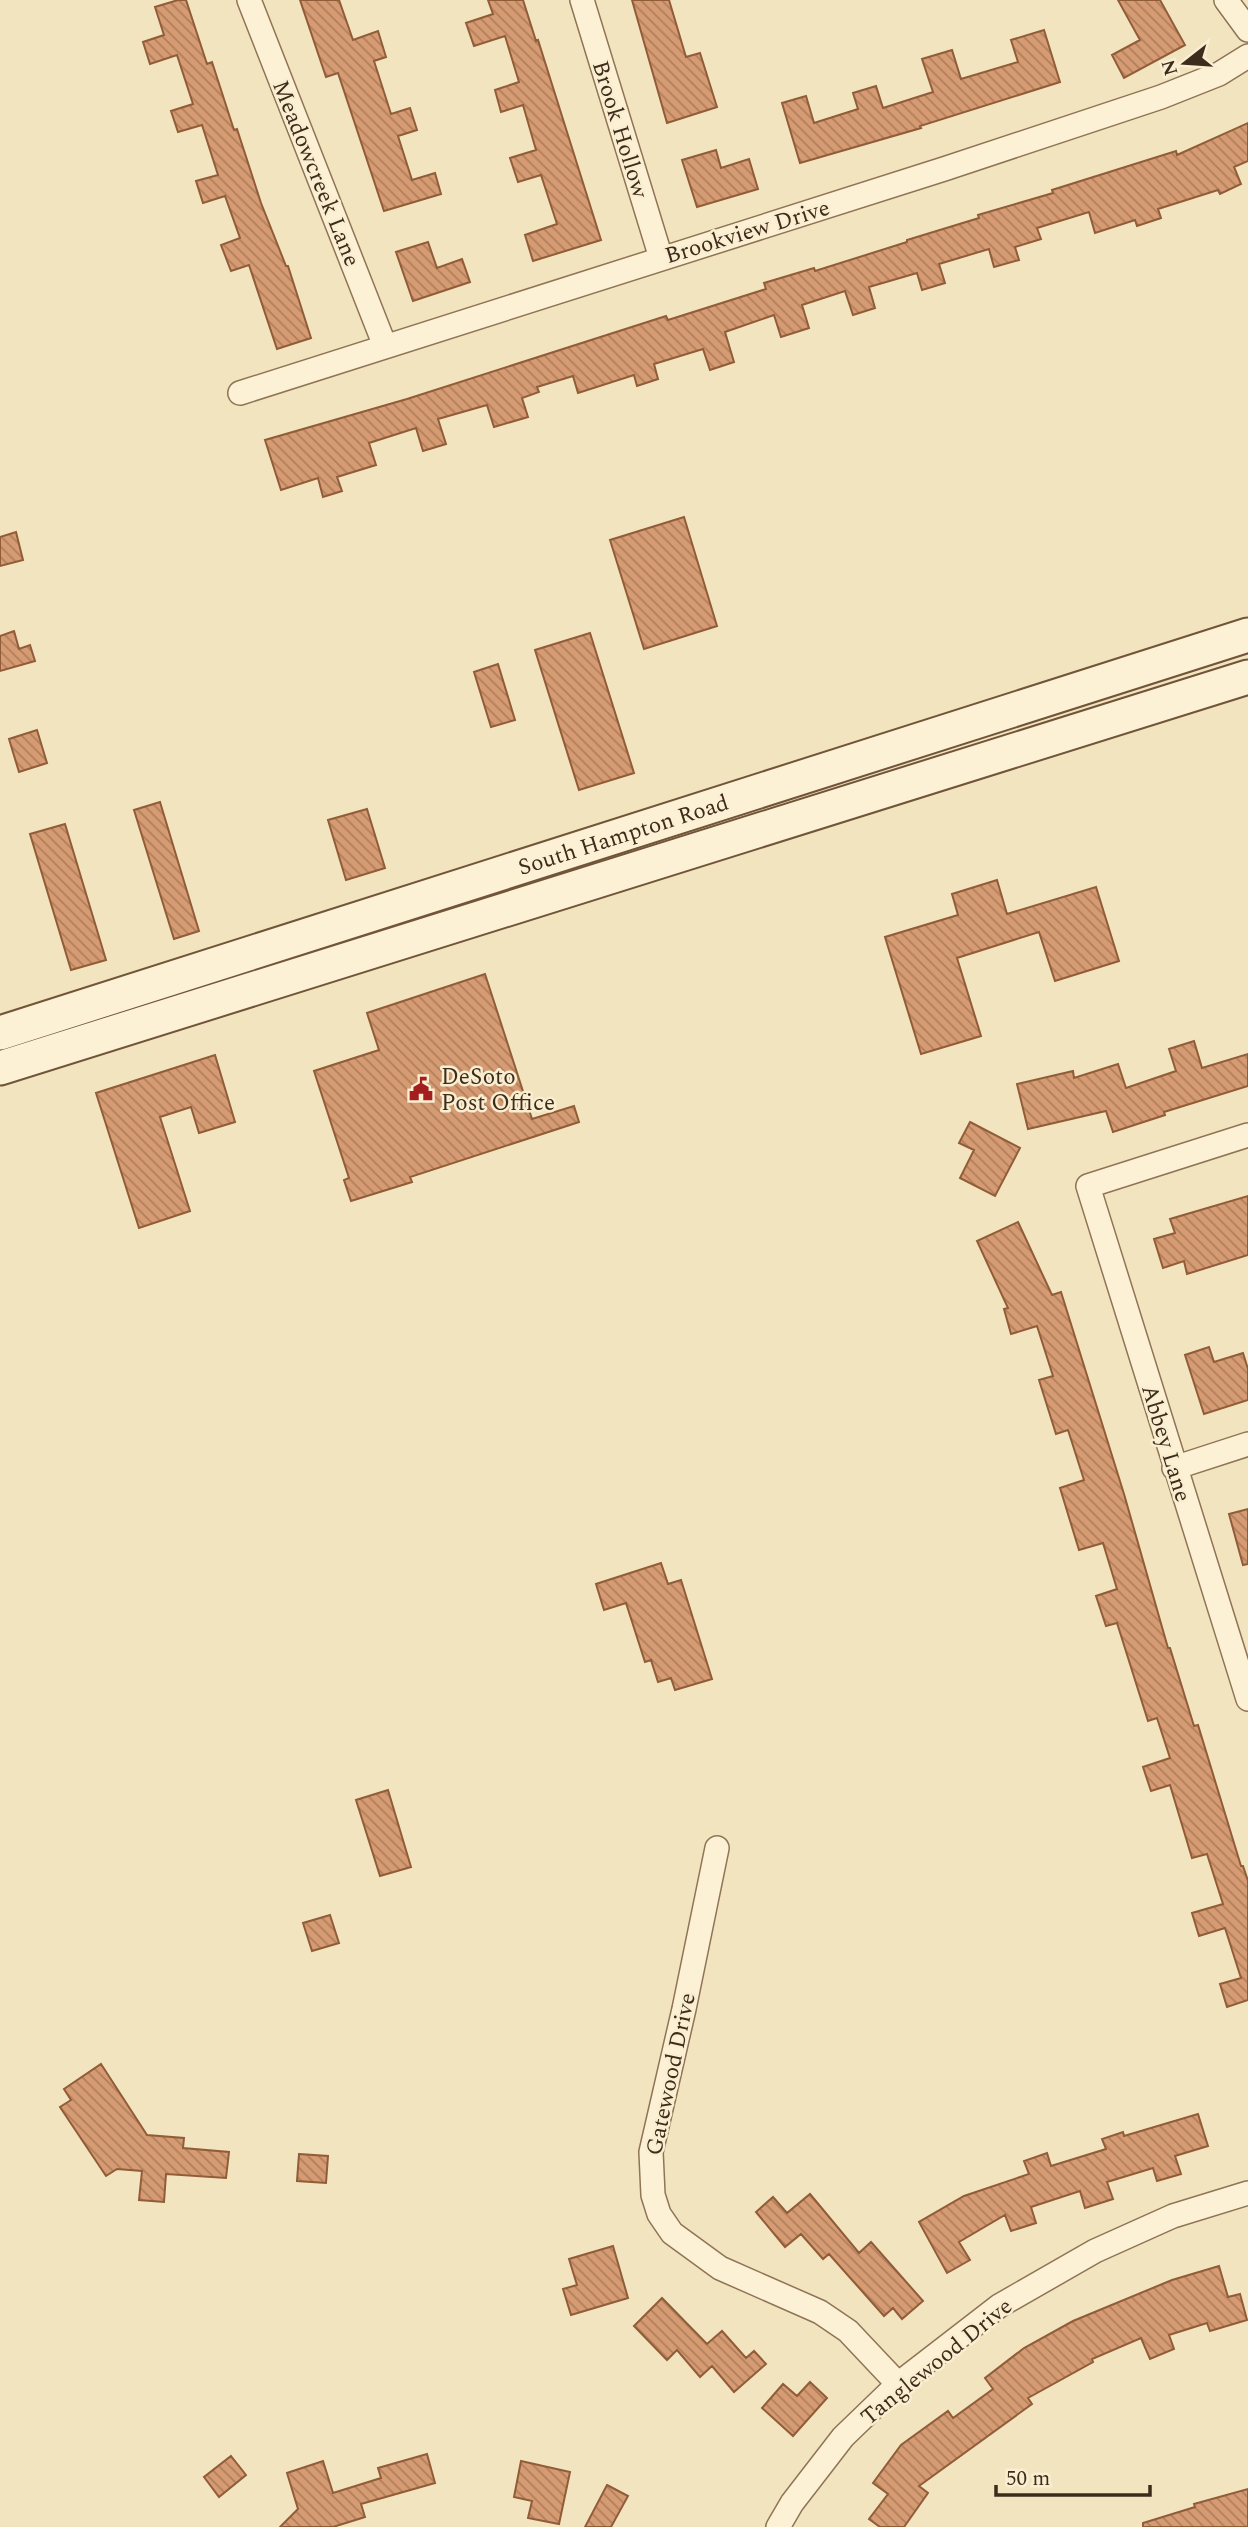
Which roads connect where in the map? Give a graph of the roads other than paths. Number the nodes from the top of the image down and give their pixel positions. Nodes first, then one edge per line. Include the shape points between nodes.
1 (248, 0) edge
2 (582, 0) edge
3 (1226, 0) edge
4 (1248, 30) edge
5 (1248, 56) edge
6 (661, 258) junction
7 (385, 345) junction
8 (240, 393) dead end
9 (1248, 635) edge
10 (1190, 653) junction
11 (1248, 677) edge
12 (1204, 692) junction
13 (762, 790) junction
14 (772, 827) junction
15 (575, 850) junction
16 (587, 886) junction
17 (241, 957) junction
18 (251, 991) junction
19 (65, 1013) junction
20 (0, 1033) edge
21 (75, 1045) junction
22 (0, 1068) edge
23 (1248, 1135) edge
24 (1248, 1444) edge
25 (1174, 1468) junction
26 (1248, 1699) edge
27 (717, 1848) dead end
28 (1248, 2193) edge
29 (898, 2384) junction
30 (778, 2527) edge

1 - 7 street, Meadowcreek Lane
2 - 6 street, Brook Hollow
3 - 4 street
5 - 6 street, Brookview Drive via 1219,74 1161,97
6 - 7 street, Brookview Drive
7 - 8 street, Brookview Drive
9 - 10 main road, South Hampton Road
10 - 12 main road
10 - 13 main road, South Hampton Road
11 - 12 main road, South Hampton Road
12 - 14 main road, South Hampton Road
13 - 14 main road
13 - 15 main road, South Hampton Road
14 - 16 main road, South Hampton Road
15 - 16 main road
15 - 17 main road, South Hampton Road
16 - 18 main road, South Hampton Road
17 - 18 main road
17 - 19 main road, South Hampton Road
18 - 21 main road, South Hampton Road
19 - 20 main road, South Hampton Road
19 - 21 main road
21 - 22 main road, South Hampton Road
23 - 25 street, Abbey Lane via 1088,1185
24 - 25 street
25 - 26 street, Abbey Lane
27 - 29 street, Gatewood Drive via 650,2152 659,2214 672,2233 720,2268 820,2312 848,2331
28 - 29 street, Tanglewood Drive via 1173,2217 1095,2251 999,2306
29 - 30 street, Tanglewood Drive via 843,2437

